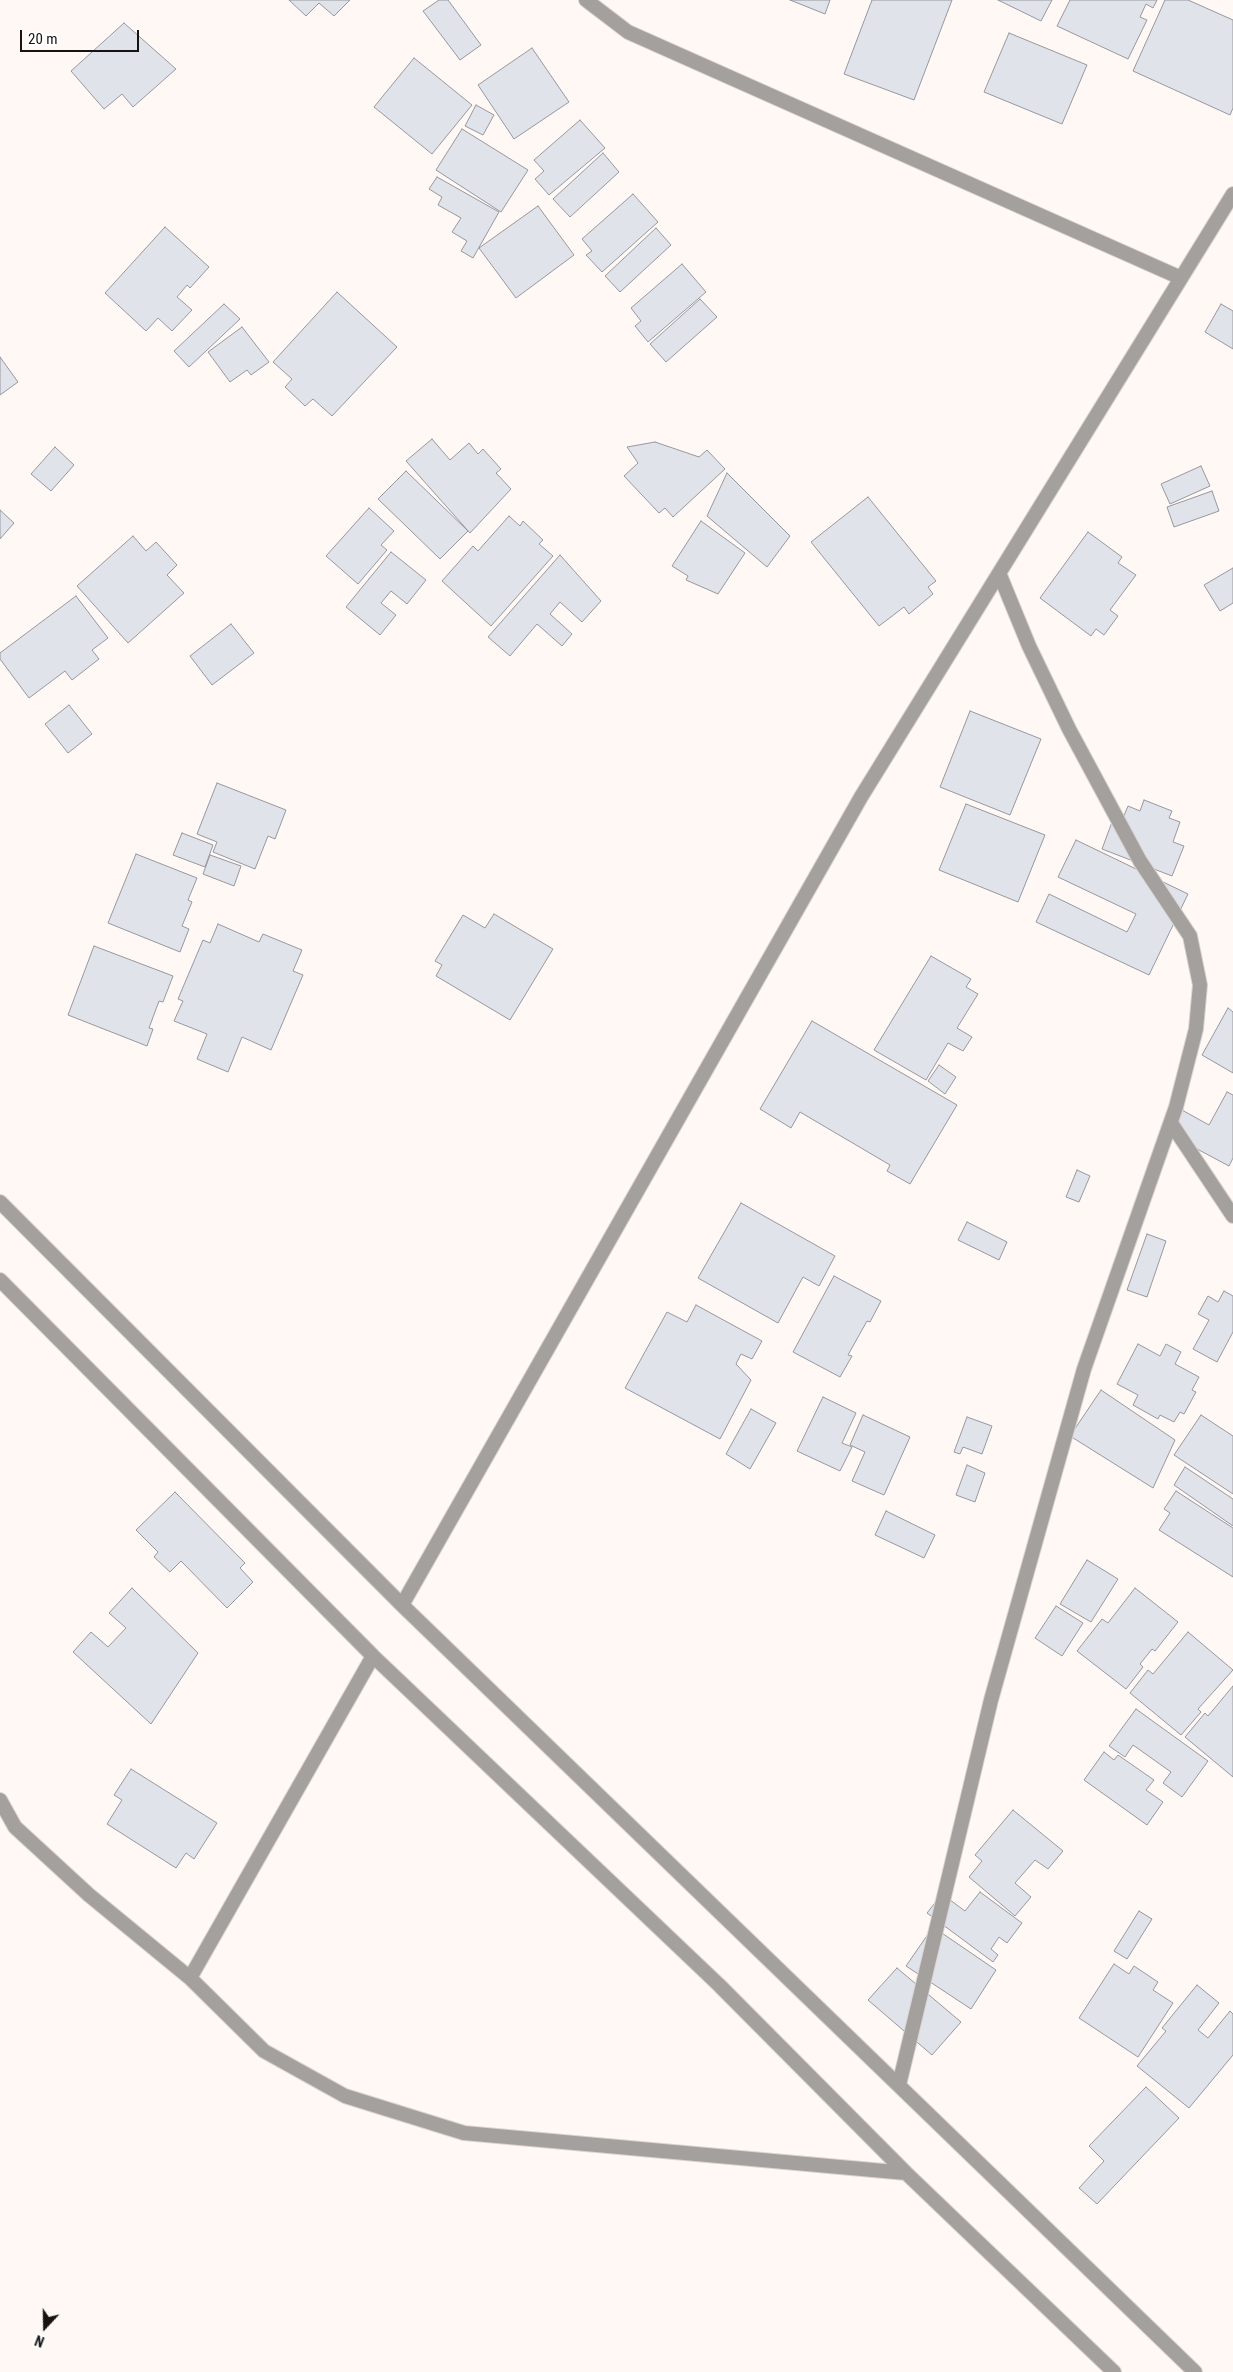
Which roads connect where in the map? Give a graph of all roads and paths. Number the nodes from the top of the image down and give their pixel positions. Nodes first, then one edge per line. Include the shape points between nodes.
1 (586, 0) edge
2 (1233, 194) edge
3 (1180, 278) junction
4 (999, 573) junction
5 (1171, 1123) junction
6 (0, 1202) edge
7 (1233, 1216) edge
8 (0, 1280) edge
9 (402, 1605) junction
10 (373, 1656) junction
11 (0, 1800) edge
12 (190, 1978) junction
13 (899, 2085) junction
14 (906, 2173) junction
15 (1114, 2372) edge
16 (1195, 2372) edge

1 - 3 street via 628,32
2 - 3 street
3 - 4 street
4 - 5 street via 1029,646 1069,729 1140,861 1190,936 1200,985 1196,1029
4 - 9 street via 861,797
5 - 7 street
5 - 13 street via 1078,1388 991,1700
6 - 9 street
8 - 10 street
9 - 13 street
10 - 12 street
10 - 14 street via 719,1985
11 - 12 street via 15,1827 89,1895
12 - 14 street via 264,2051 345,2096 464,2133
13 - 16 street
14 - 15 street

